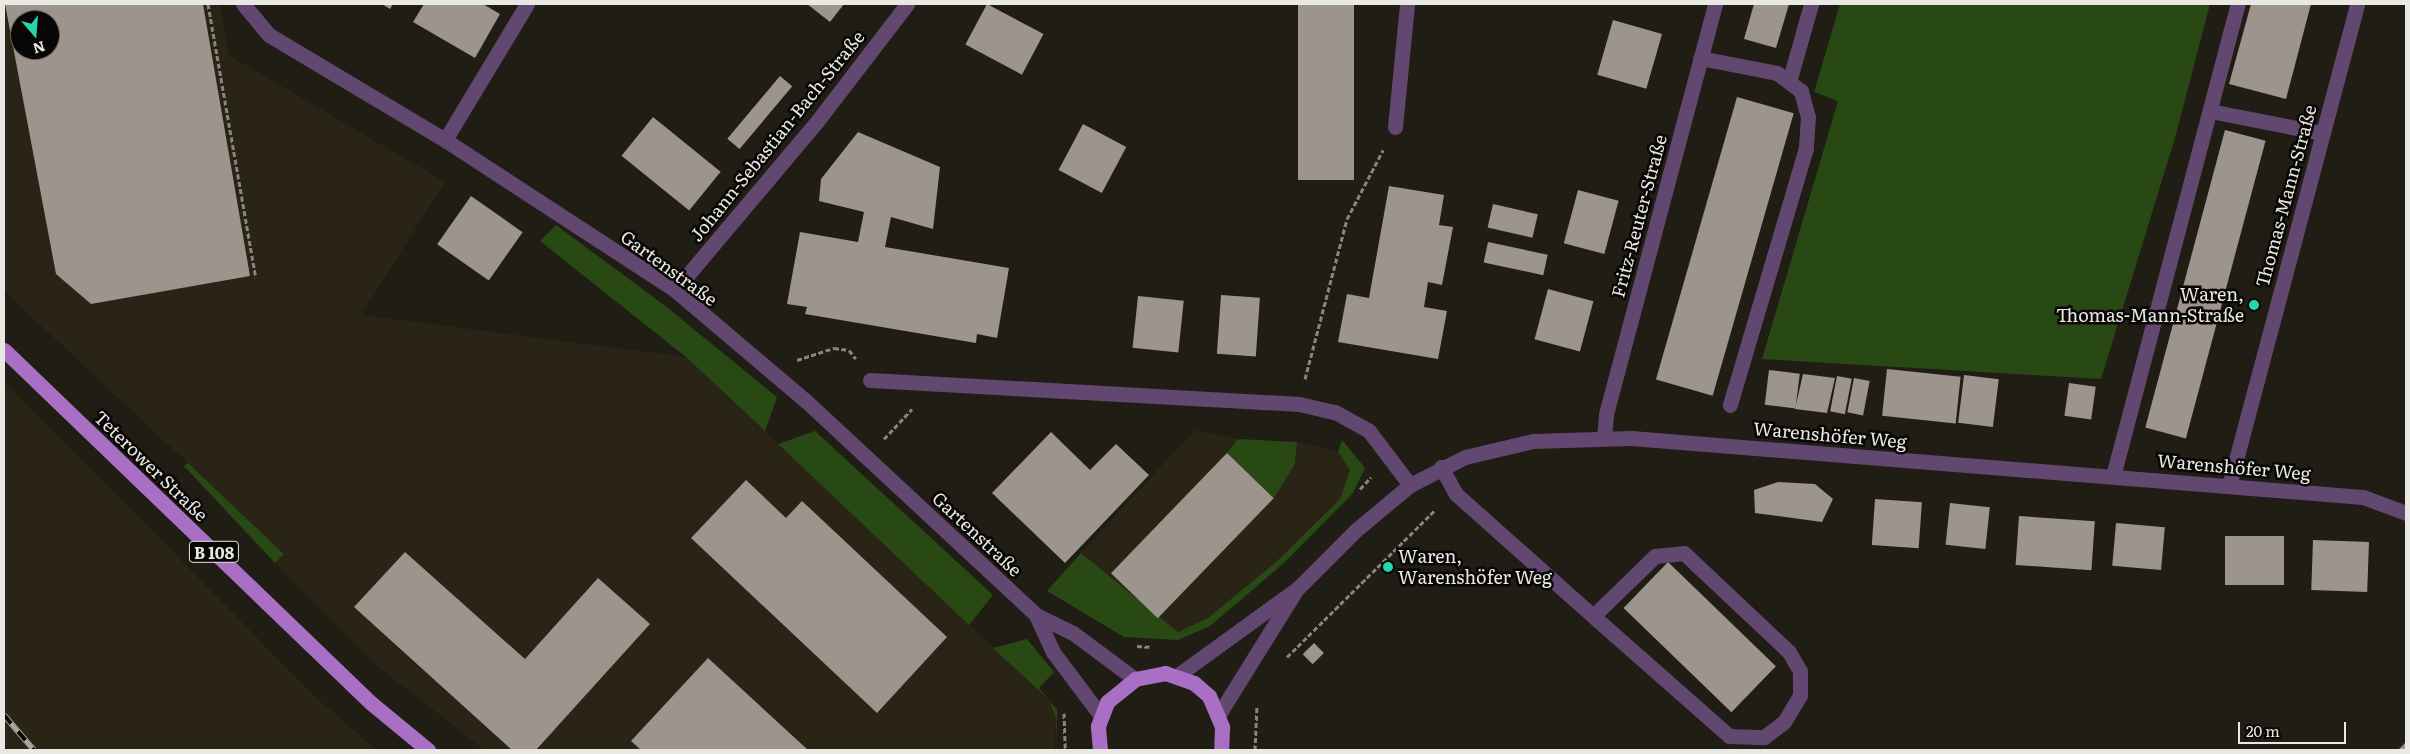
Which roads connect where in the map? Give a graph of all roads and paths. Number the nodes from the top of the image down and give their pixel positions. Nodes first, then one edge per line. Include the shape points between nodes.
1 (208, 4) edge
2 (243, 4) edge
3 (527, 4) edge
4 (907, 4) edge
5 (1407, 4) edge
6 (1715, 4) edge
7 (1811, 4) edge
8 (2238, 4) edge
9 (2357, 4) edge
10 (1700, 58) junction
11 (1789, 82) junction
12 (2210, 111) junction
13 (1395, 127) joint
14 (2322, 133) junction
15 (445, 140) junction
16 (256, 278) dead end
17 (675, 290) junction
18 (4, 350) edge
19 (778, 378) junction
20 (870, 380) joint
21 (924, 383) junction
22 (1299, 404) junction
23 (1730, 405) dead end
24 (1604, 438) junction
25 (866, 458) junction
26 (1441, 467) junction
27 (2113, 476) junction
28 (1410, 485) junction
29 (2229, 486) junction
30 (1456, 494) junction
31 (2406, 513) edge
32 (1297, 590) junction
33 (1036, 615) junction
34 (1593, 616) junction
35 (1284, 660) dead end
36 (1178, 675) junction
37 (1135, 679) junction
38 (1259, 699) dead end
39 (1063, 705) dead end
40 (1219, 714) junction
41 (1101, 716) junction
42 (428, 750) edge
43 (1065, 750) edge
44 (1100, 750) edge
45 (1221, 750) edge
46 (1255, 750) edge

1 - 16 path
2 - 15 street, Gartenstraße via 269,35
3 - 15 street
4 - 17 street, Johann-Sebastian-Bach-Straße via 815,124
5 - 13 street
6 - 10 street, Fritz-Reuter-Straße
7 - 11 street
8 - 12 street
9 - 14 street, Thomas-Mann-Straße
10 - 11 street via 1777,73
10 - 24 street, Fritz-Reuter-Straße via 1606,414
11 - 23 street via 1800,91 1808,117 1806,148
12 - 14 street
12 - 27 street
13 - 22 path via 1347,219
14 - 29 street, Thomas-Mann-Straße
15 - 17 street, Gartenstraße
17 - 19 street, Gartenstraße
18 - 42 main road, Teterower Straße / B 108 via 371,703
19 - 20 path via 808,353 834,348 849,350
19 - 25 street, Gartenstraße
20 - 21 street
21 - 22 street
21 - 25 path via 923,402
22 - 28 street via 1335,412 1370,431
24 - 26 street, Warenshöfer Weg via 1500,446
24 - 27 street, Warenshöfer Weg
25 - 33 street, Gartenstraße
26 - 28 street, Warenshöfer Weg
26 - 30 street
27 - 29 street, Warenshöfer Weg
28 - 32 street, Warenshöfer Weg via 1356,530
29 - 31 street, Warenshöfer Weg via 2364,496
30 - 34 street
30 - 35 path
32 - 36 street, Warenshöfer Weg
32 - 40 street, Warenshöfer Weg
33 - 37 street, Gartenstraße via 1073,633
33 - 41 street, Gartenstraße via 1053,652
34 - 34 street via 1655,556 1684,553 1789,652 1800,671 1800,696 1784,722 1764,737 1729,736
36 - 37 main road via 1150,674
36 - 40 main road via 1209,696
37 - 41 main road via 1118,689
38 - 46 path
39 - 43 path
40 - 45 main road
41 - 44 main road

